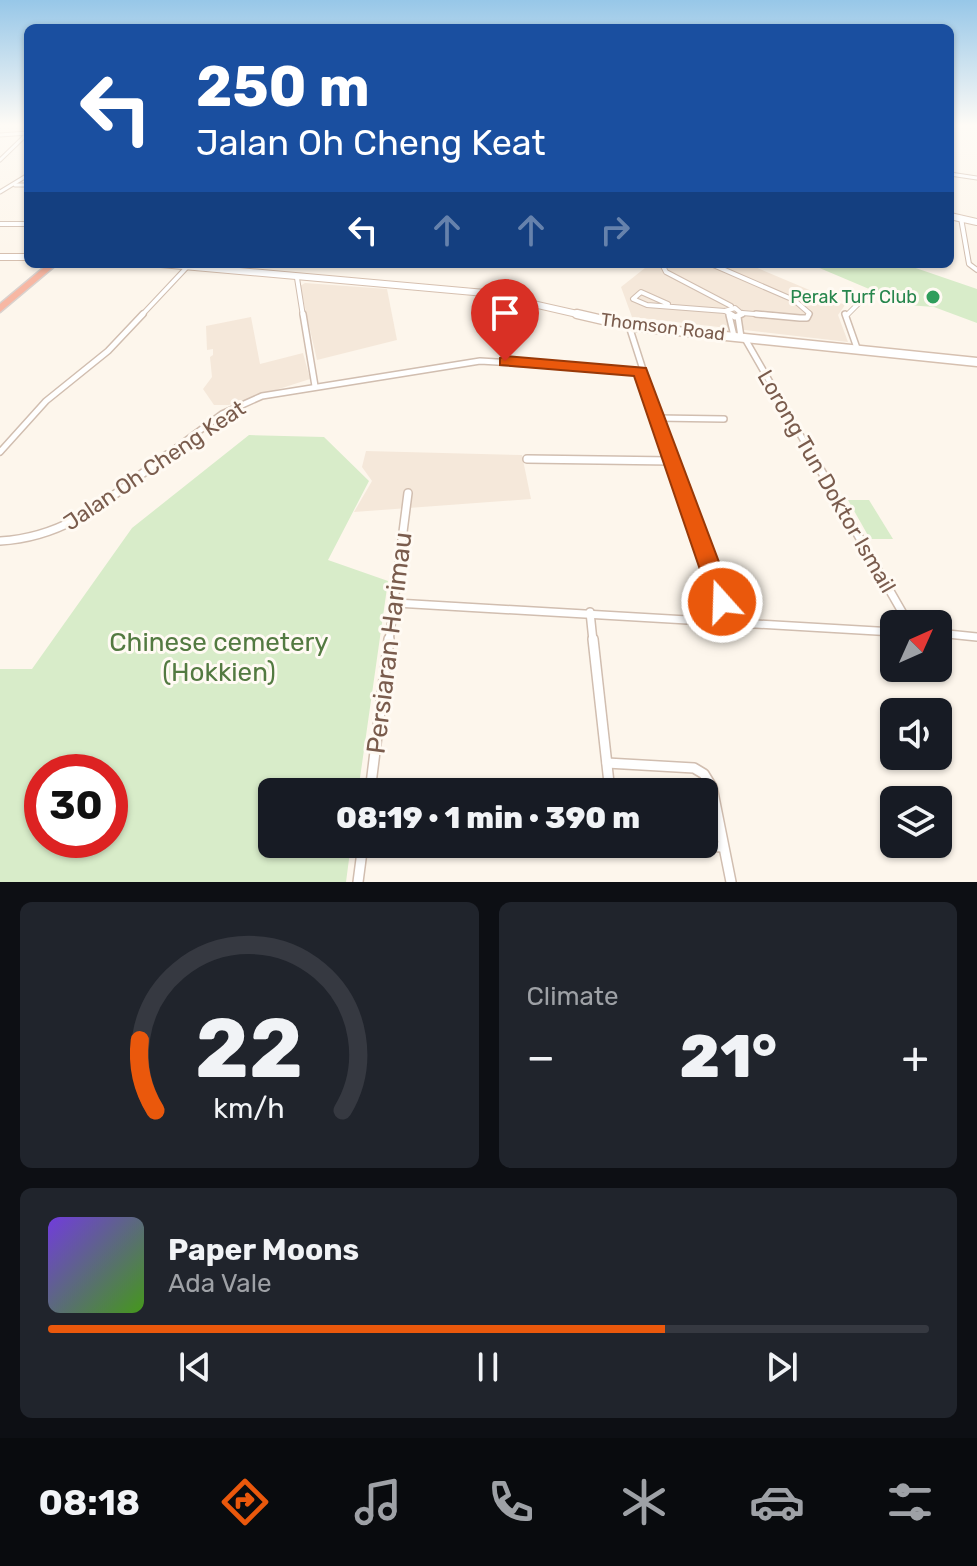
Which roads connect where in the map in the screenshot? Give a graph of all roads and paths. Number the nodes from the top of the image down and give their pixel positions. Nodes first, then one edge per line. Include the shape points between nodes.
1 (954, 175) edge
2 (24, 178) edge
3 (977, 178) edge
4 (24, 185) edge
5 (11, 186) junction
6 (0, 192) edge
7 (954, 217) edge
8 (961, 218) junction
9 (977, 222) edge
10 (0, 224) edge
11 (24, 224) edge
12 (0, 257) edge
13 (24, 257) edge
14 (36, 268) edge
15 (48, 268) edge
16 (186, 268) edge
17 (206, 268) edge
18 (664, 268) edge
19 (720, 268) edge
20 (977, 270) edge
21 (297, 278) junction
22 (868, 294) dead end
23 (0, 298) edge
24 (668, 304) junction
25 (732, 307) junction
26 (0, 309) edge
27 (727, 313) junction
28 (740, 315) junction
29 (629, 326) junction
30 (740, 337) junction
31 (857, 348) junction
32 (977, 362) edge
33 (641, 371) junction
34 (315, 386) junction
35 (657, 418) junction
36 (724, 419) dead end
37 (0, 452) edge
38 (527, 459) dead end
39 (671, 461) junction
40 (408, 493) dead end
41 (0, 541) edge
42 (396, 603) junction
43 (901, 610) edge
44 (590, 612) junction
45 (730, 625) junction
46 (880, 631) edge
47 (952, 634) edge
48 (977, 637) edge
49 (607, 763) junction
50 (372, 778) edge
51 (609, 778) edge
52 (718, 847) edge
53 (723, 847) junction
54 (361, 858) edge
55 (358, 882) edge
56 (731, 882) edge

1 - 3 street
2 - 5 street
4 - 5 street
5 - 6 street
7 - 8 street
8 - 9 street
8 - 20 street via 969,264
10 - 11 street
12 - 13 street
14 - 23 highway
15 - 26 highway
16 - 37 street via 108,351 46,401
17 - 21 street, Thomson Road
18 - 25 street
19 - 28 street via 803,304 809,313 807,318
21 - 29 street, Thomson Road via 485,293
21 - 34 street
22 - 31 street via 845,314
24 - 24 street via 647,305 633,299 641,292
24 - 27 street
25 - 27 street
25 - 28 street
27 - 28 street
27 - 30 street
28 - 30 street
29 - 30 street, Thomson Road
29 - 33 street
30 - 31 street, Thomson Road
30 - 43 street, Lorong Tun Doktor Ismail
31 - 32 street, Thomson Road
33 - 34 street, Jalan Oh Cheng Keat via 480,361
33 - 35 street
34 - 41 street, Jalan Oh Cheng Keat via 235,406 78,520 33,539
35 - 36 street
35 - 39 street
38 - 39 street
39 - 45 street
40 - 42 street, Persiaran Harimau
42 - 44 street
42 - 50 street, Persiaran Harimau
44 - 45 street
44 - 49 street
45 - 46 street
47 - 48 street
49 - 51 street
49 - 53 street via 694,768 704,774 712,787
52 - 53 street
53 - 56 street
54 - 55 street

